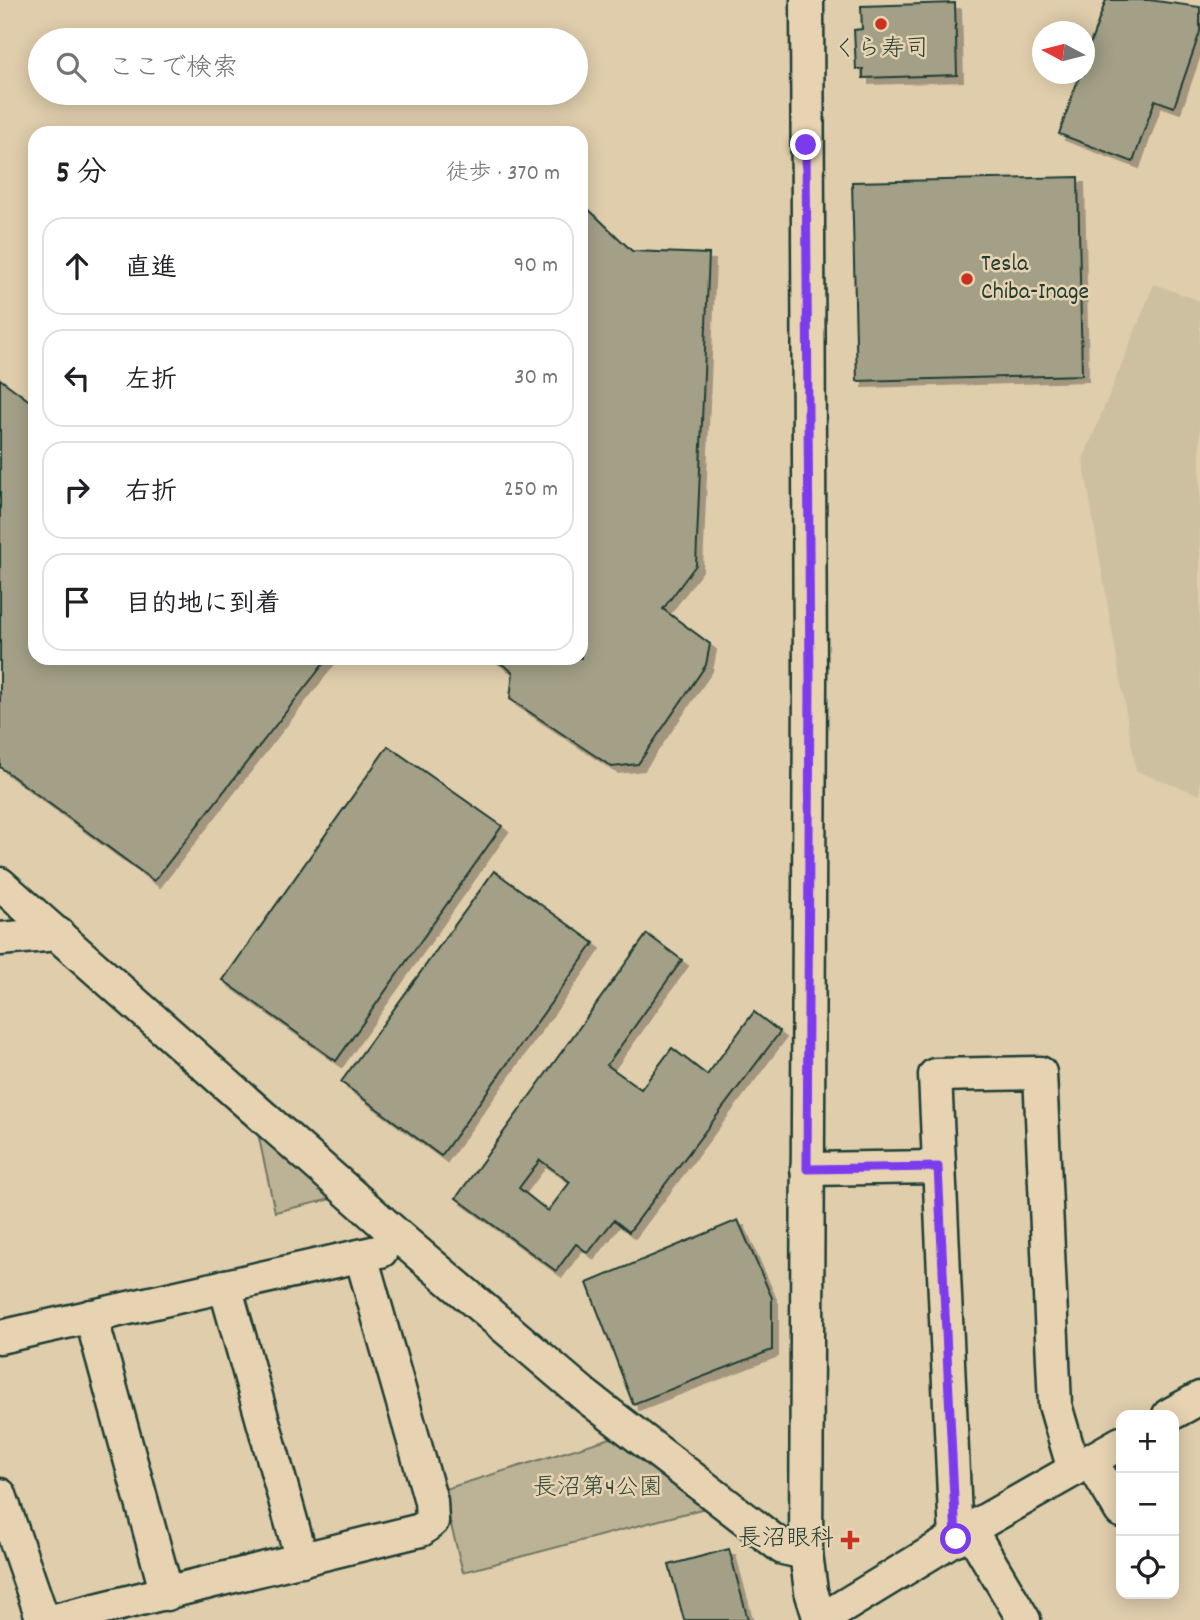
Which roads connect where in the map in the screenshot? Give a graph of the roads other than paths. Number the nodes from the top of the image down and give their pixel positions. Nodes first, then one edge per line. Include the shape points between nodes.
1 (807, 0) edge
2 (0, 884) edge
3 (58, 934) junction
4 (0, 939) edge
5 (938, 1167) junction
6 (807, 1169) junction
7 (406, 1243) junction
8 (361, 1256) junction
9 (225, 1286) junction
10 (91, 1316) junction
11 (0, 1336) edge
12 (1200, 1398) edge
13 (1178, 1410) edge
14 (1116, 1446) edge
15 (1082, 1465) junction
16 (0, 1495) edge
17 (1116, 1505) edge
18 (963, 1534) junction
19 (806, 1553) junction
20 (302, 1560) junction
21 (167, 1594) junction
22 (43, 1620) edge
23 (55, 1620) edge
24 (820, 1620) edge
25 (1024, 1620) edge

1 - 6 street
2 - 3 street
3 - 4 street
3 - 7 street
5 - 6 street
5 - 15 street via 935,1076 1040,1073 1055,1405
5 - 18 street
6 - 19 street
7 - 8 street
7 - 19 street via 663,1456 783,1548
8 - 9 street
8 - 20 street via 432,1501 432,1521 421,1530
9 - 10 street
9 - 20 street
10 - 11 street
10 - 21 street
12 - 13 street
14 - 15 street
15 - 17 street
15 - 18 street
16 - 22 street
18 - 24 street
18 - 25 street
19 - 24 street
20 - 21 street
21 - 23 street

